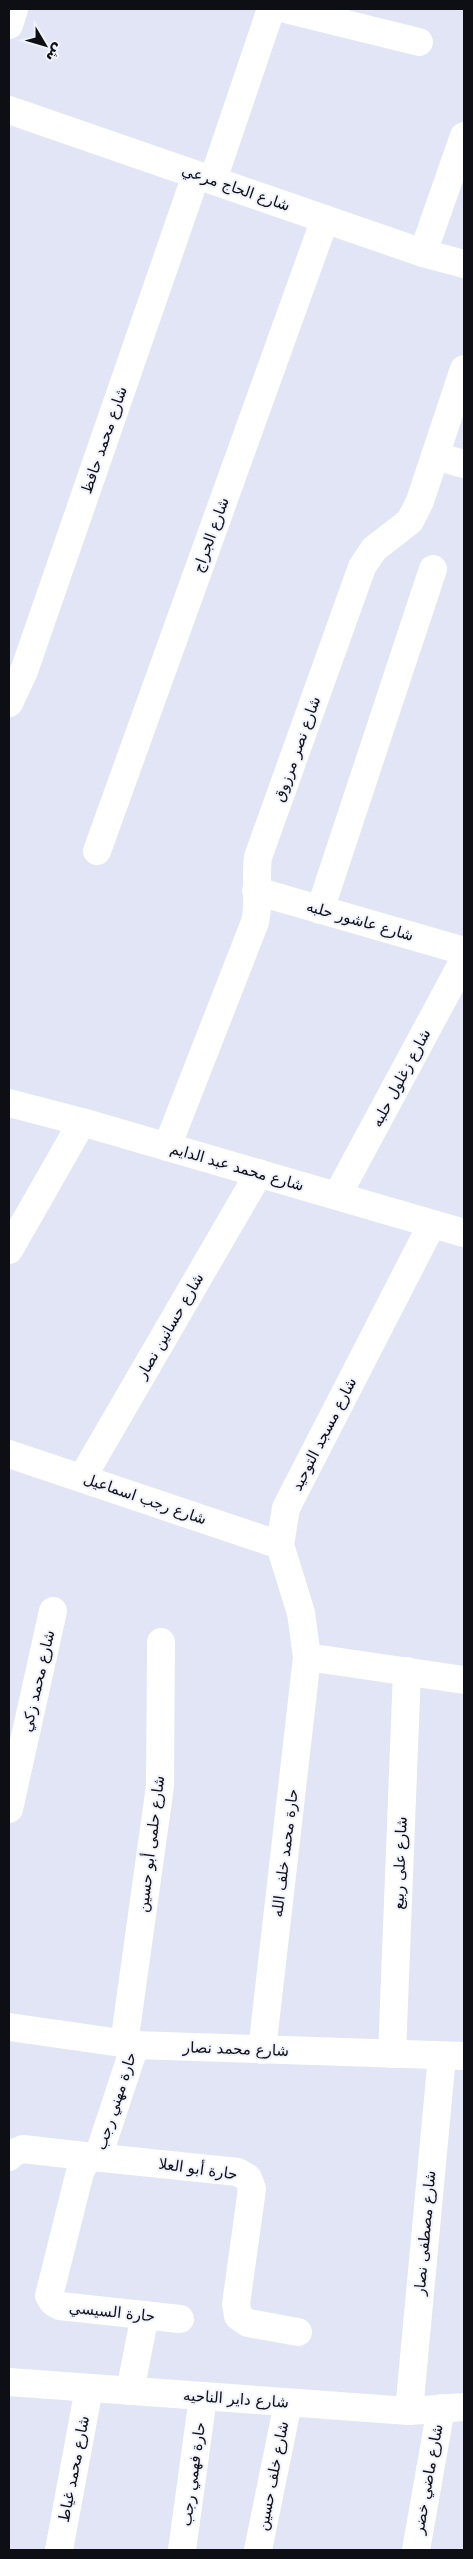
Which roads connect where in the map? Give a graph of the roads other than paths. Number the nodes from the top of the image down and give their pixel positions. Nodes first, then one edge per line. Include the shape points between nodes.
1 (14, 9) edge
2 (271, 9) edge
3 (285, 9) edge
4 (9, 25) edge
5 (419, 42) dead end
6 (9, 110) edge
7 (464, 136) edge
8 (205, 178) junction
9 (325, 219) junction
10 (423, 253) junction
11 (464, 264) edge
12 (464, 369) edge
13 (435, 456) junction
14 (464, 464) edge
15 (433, 569) dead end
16 (9, 703) edge
17 (97, 851) dead end
18 (256, 891) junction
19 (320, 910) junction
20 (463, 947) edge
21 (9, 1104) edge
22 (82, 1122) junction
23 (167, 1147) junction
24 (259, 1173) junction
25 (337, 1196) junction
26 (432, 1224) junction
27 (464, 1233) edge
28 (9, 1250) edge
29 (9, 1454) edge
30 (82, 1478) junction
31 (280, 1545) junction
32 (53, 1611) dead end
33 (161, 1642) dead end
34 (307, 1657) junction
35 (407, 1671) junction
36 (464, 1680) edge
37 (9, 1809) edge
38 (9, 2027) edge
39 (130, 2045) junction
40 (262, 2050) junction
41 (392, 2054) junction
42 (453, 2056) edge
43 (9, 2157) edge
44 (95, 2157) junction
45 (145, 2315) junction
46 (180, 2319) dead end
47 (298, 2332) dead end
48 (9, 2382) edge
49 (89, 2388) junction
50 (130, 2391) junction
51 (203, 2397) junction
52 (288, 2403) junction
53 (453, 2408) edge
54 (408, 2410) junction
55 (59, 2550) edge
56 (182, 2550) edge
57 (258, 2550) edge
58 (416, 2550) edge

1 - 4 street
2 - 8 street, شارع محمد حافظ
3 - 5 street
6 - 8 street, شارع الحاج مرعي
7 - 10 street
8 - 9 street, شارع الحاج مرعي
8 - 16 street, شارع محمد حافظ via 24,671
9 - 10 street, شارع الحاج مرعي
9 - 17 street, شارع الجراج
10 - 11 street, شارع الحاج مرعي
12 - 13 street, شارع نصر مرزوق
13 - 14 street
13 - 18 street, شارع نصر مرزوق via 410,521 374,549 362,568 258,857
15 - 19 street
18 - 19 street, شارع عاشور حلبه
18 - 23 street, شارع نصر مرزوق via 258,907 255,922
19 - 20 street, شارع عاشور حلبه
20 - 25 street, شارع زغلول حلبه
21 - 22 street, شارع محمد عبد الدايم
22 - 23 street, شارع محمد عبد الدايم
22 - 28 street
23 - 24 street, شارع محمد عبد الدايم
24 - 25 street, شارع محمد عبد الدايم
24 - 30 street, شارع حسانين نصار
25 - 26 street, شارع محمد عبد الدايم
26 - 27 street, شارع محمد عبد الدايم
26 - 31 street, شارع مسجد التوحيد via 286,1508
29 - 30 street, شارع رجب اسماعيل
30 - 31 street, شارع رجب اسماعيل
31 - 34 street, شارع مسجد التوحيد via 301,1614
32 - 37 street, شارع محمد زكي
33 - 39 street, شارع حلمى أبو حسين via 160,1786
34 - 35 street
34 - 40 street, حارة محمد خلف الله
35 - 36 street
35 - 41 street, شارع على ربيع
38 - 39 street, شارع محمد نصار
39 - 40 street, شارع محمد نصار
39 - 44 street, حارة مهني رجب
40 - 41 street, شارع محمد نصار
41 - 42 street, شارع محمد نصار
42 - 54 street, شارع مصطفى نصار
43 - 44 street via 23,2149
44 - 45 street, حارة السيسي via 85,2163 80,2172 49,2296 60,2306
44 - 47 street, حارة أبو العلا via 238,2172 248,2178 252,2189 236,2304 238,2316 248,2323
45 - 46 street, حارة السيسي
45 - 50 street
48 - 49 street, شارع داير الناحيه
49 - 50 street, شارع داير الناحيه
49 - 55 street, شارع محمد غياط
50 - 51 street, شارع داير الناحيه
51 - 52 street, شارع داير الناحيه
51 - 56 street, حارة فهمي رجب
52 - 54 street, شارع داير الناحيه
52 - 57 street, شارع خلف حسين
53 - 54 street, شارع داير الناحيه
53 - 58 street, شارع ماضي خضر

